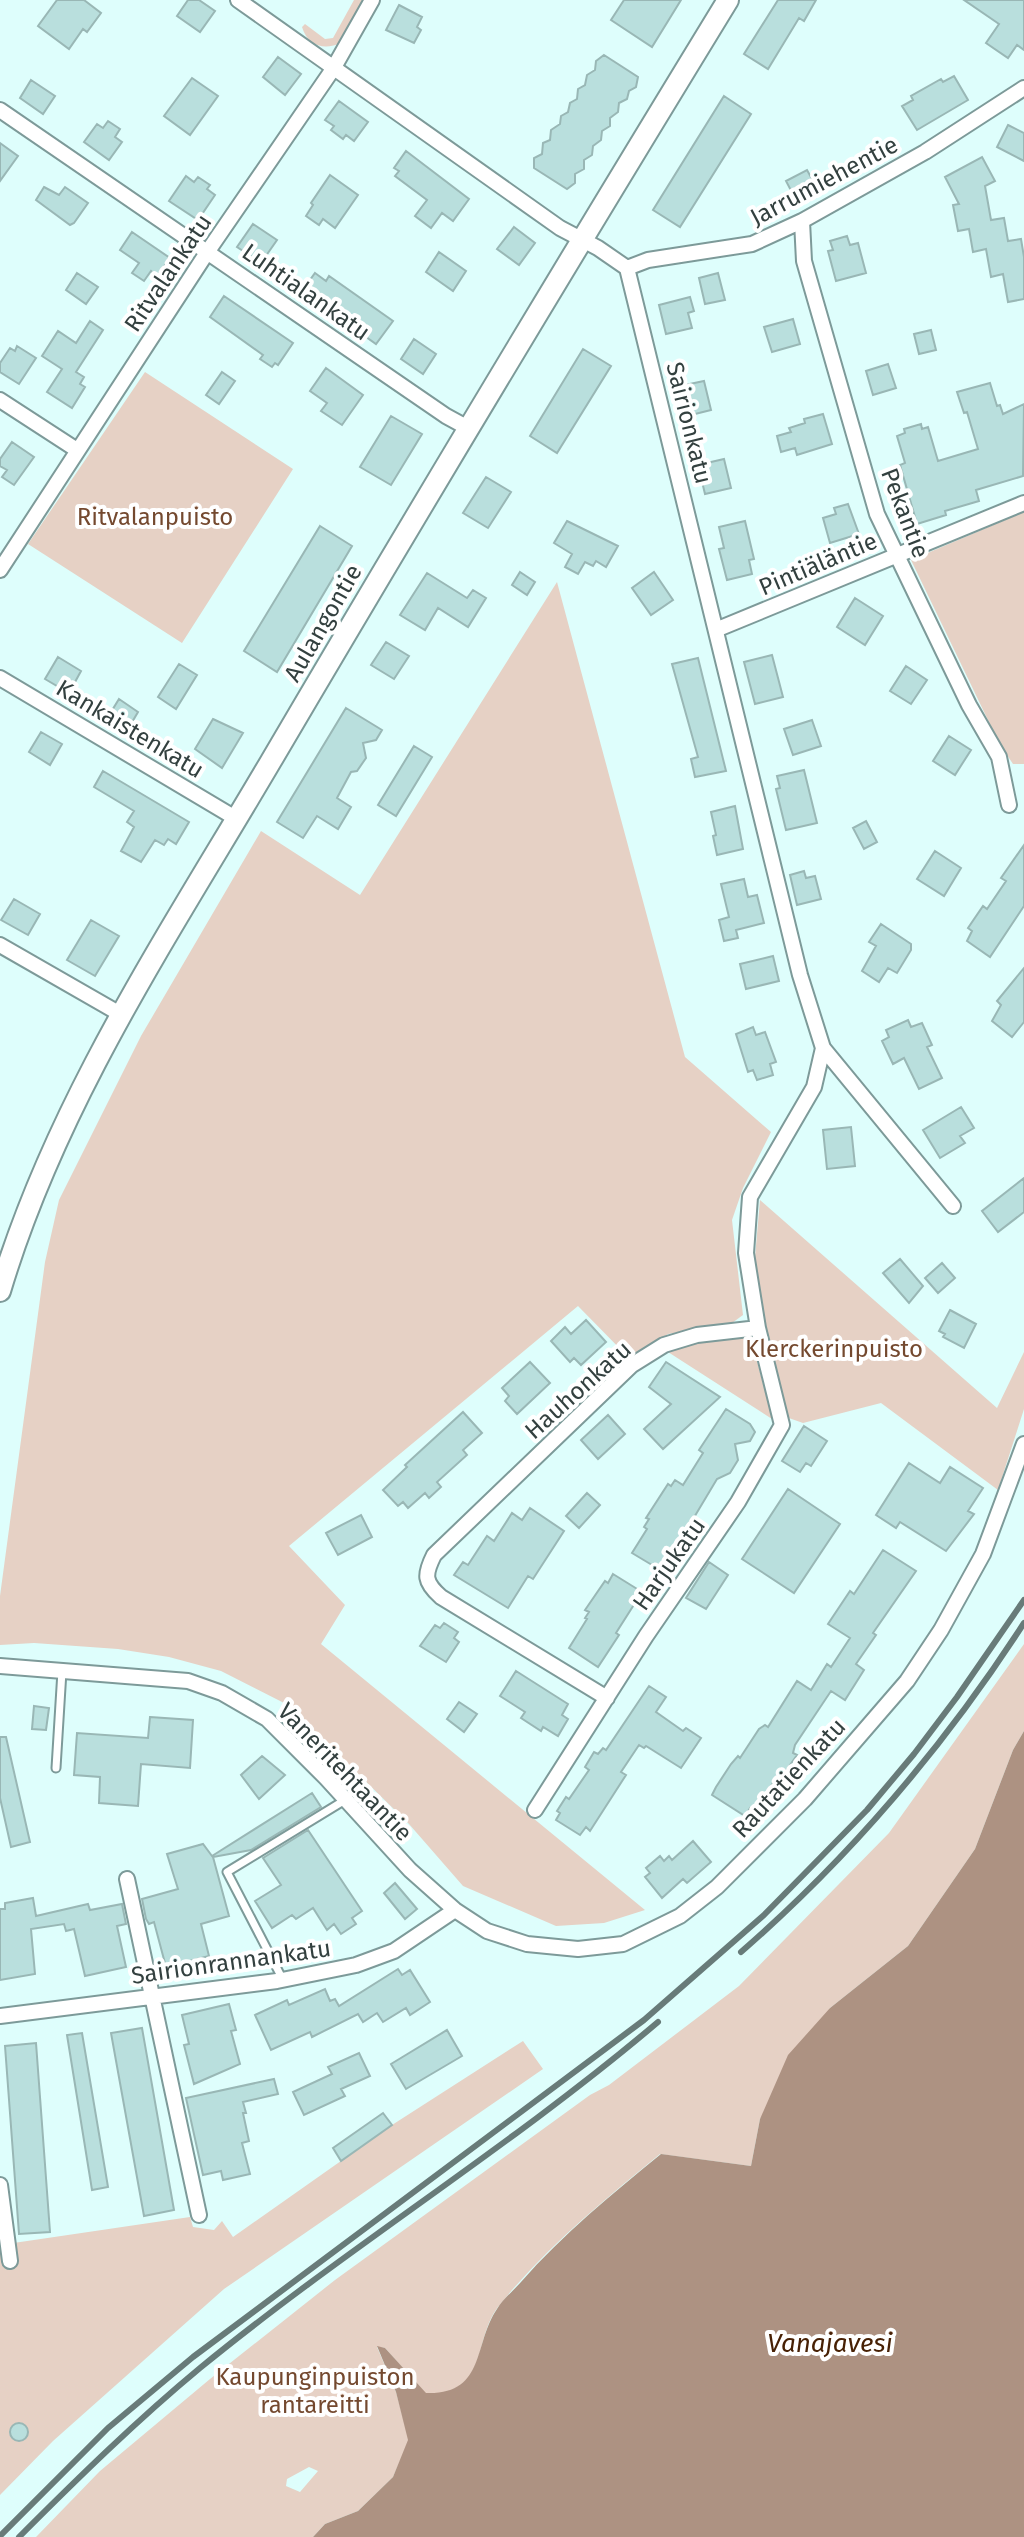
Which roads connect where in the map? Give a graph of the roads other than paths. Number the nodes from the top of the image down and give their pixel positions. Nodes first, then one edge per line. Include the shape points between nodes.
1 (238, 0) edge
2 (372, 0) edge
3 (728, 0) edge
4 (333, 69) junction
5 (1024, 88) edge
6 (0, 110) edge
7 (802, 221) junction
8 (581, 241) junction
9 (208, 251) junction
10 (627, 268) junction
11 (0, 400) edge
12 (468, 428) junction
13 (77, 450) junction
14 (1024, 503) edge
15 (895, 555) junction
16 (0, 570) edge
17 (718, 629) junction
18 (0, 678) edge
19 (1009, 805) dead end
20 (237, 819) junction
21 (0, 945) edge
22 (122, 1015) junction
23 (823, 1048) junction
24 (953, 1206) dead end
25 (0, 1291) edge
26 (758, 1328) junction
27 (1024, 1444) edge
28 (0, 1666) edge
29 (62, 1671) junction
30 (607, 1698) junction
31 (56, 1768) dead end
32 (345, 1800) junction
33 (535, 1810) dead end
34 (127, 1879) dead end
35 (455, 1910) junction
36 (283, 1980) junction
37 (154, 1997) junction
38 (0, 2016) edge
39 (0, 2185) edge
40 (199, 2215) dead end
41 (10, 2261) dead end

1 - 4 street
2 - 4 street, Ritvalankatu
3 - 8 main road, Aulangontie
4 - 8 street
4 - 9 street, Ritvalankatu
5 - 7 street, Jarrumiehentie via 925,152
6 - 9 street, Luhtialankatu
7 - 10 street, Jarrumiehentie via 752,244
7 - 15 street, Pekantie via 804,261 823,330 877,514
8 - 10 street
8 - 12 main road, Aulangontie
9 - 12 street, Luhtialankatu
9 - 13 street, Ritvalankatu
10 - 17 street, Sairionkatu
11 - 13 street
12 - 20 main road, Aulangontie
13 - 16 street, Ritvalankatu
14 - 15 street, Pintiäläntie
15 - 17 street, Pintiäläntie
15 - 19 street, Pekantie via 999,757
17 - 23 street, Sairionkatu via 800,975
18 - 20 street, Kankaistenkatu
20 - 22 main road, Aulangontie
21 - 22 street
22 - 25 main road, Aulangontie via 39,1181
23 - 24 street
23 - 26 street via 814,1087 750,1197 746,1253
26 - 30 street, Harjukatu via 782,1425 738,1502
26 - 30 street, Hauhonkatu via 675,1341 632,1365 434,1555 425,1576 441,1597
27 - 35 street, Rautatienkatu via 983,1554 907,1681 805,1799 717,1887 680,1916 623,1944 578,1949 527,1944 487,1931
28 - 29 street, Vaneritehtaantie
29 - 31 lane
29 - 32 street, Vaneritehtaantie via 188,1681 222,1693 267,1719
30 - 33 street, Harjukatu
32 - 35 street, Vaneritehtaantie
32 - 36 lane via 227,1872
34 - 37 street
35 - 36 street, Sairionrannankatu via 394,1951
36 - 37 street, Sairionrannankatu
37 - 38 street, Sairionrannankatu
37 - 40 street
39 - 41 street

